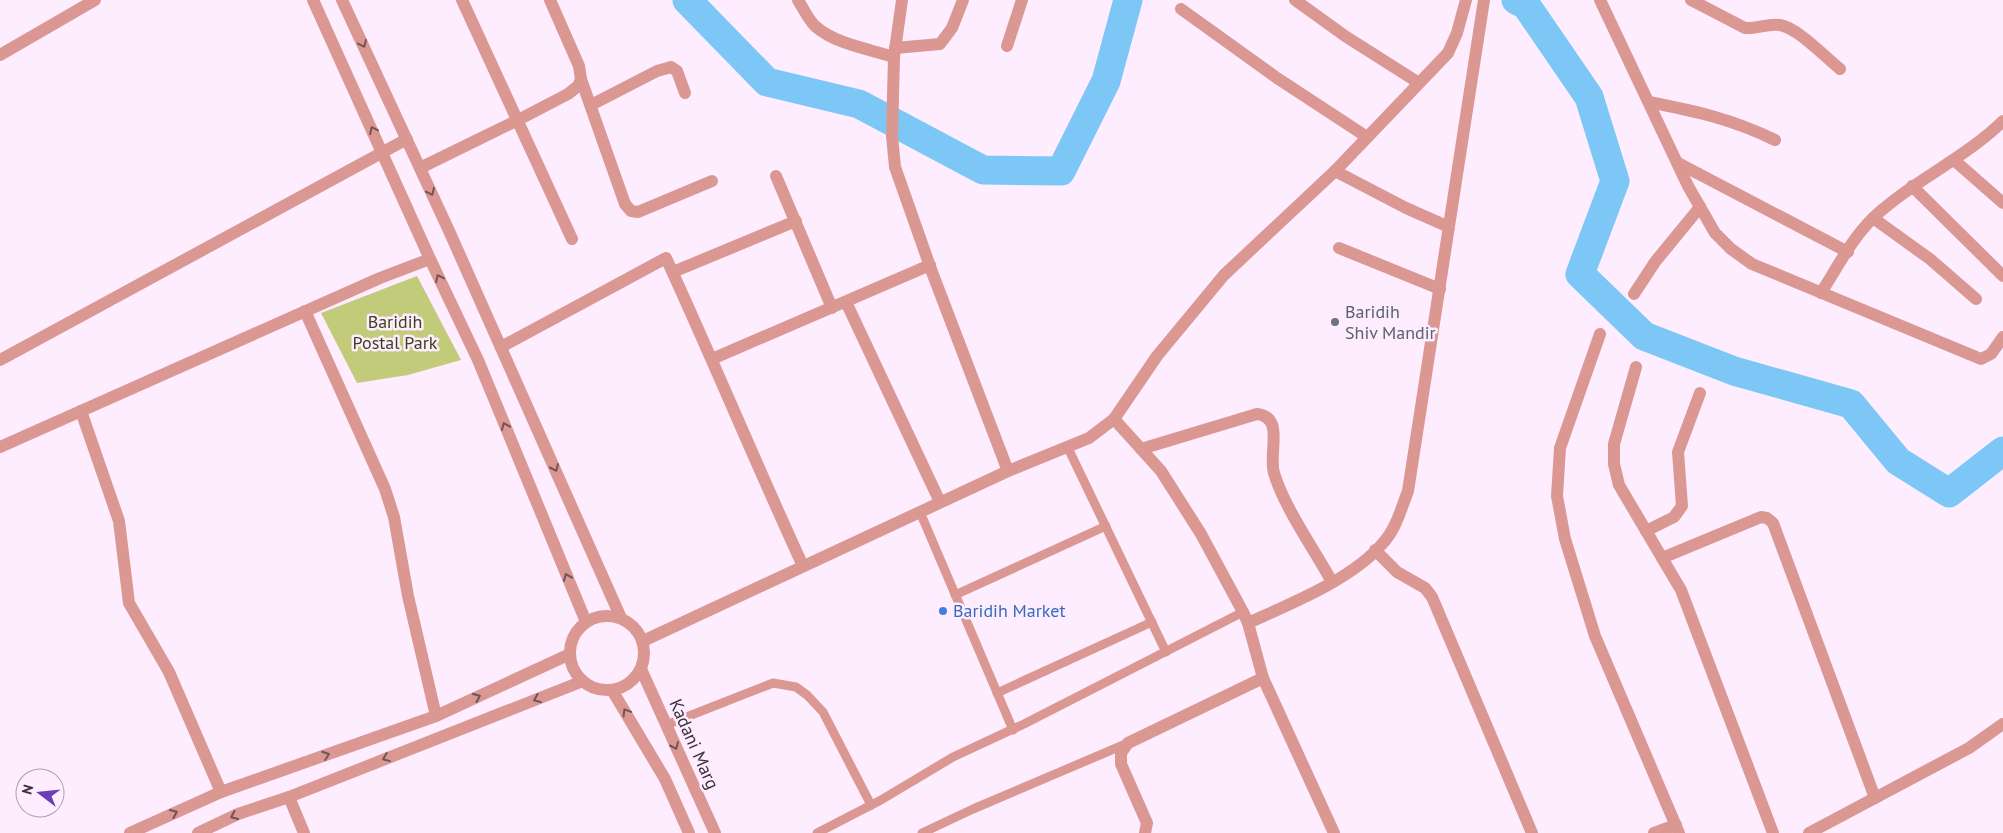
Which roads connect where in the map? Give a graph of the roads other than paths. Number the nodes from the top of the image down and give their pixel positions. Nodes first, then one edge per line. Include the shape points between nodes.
1 (95, 0) edge
2 (313, 0) edge
3 (342, 0) edge
4 (462, 0) edge
5 (550, 0) edge
6 (798, 0) edge
7 (902, 0) edge
8 (963, 0) edge
9 (1022, 0) edge
10 (1295, 0) edge
11 (1484, 0) edge
12 (1600, 0) edge
13 (1691, 0) edge
14 (1465, 2) edge
15 (1181, 9) dead end
16 (1007, 46) dead end
17 (895, 52) junction
18 (0, 55) edge
19 (1840, 68) dead end
20 (581, 79) junction
21 (1419, 83) junction
22 (685, 92) dead end
23 (1649, 102) junction
24 (590, 105) junction
25 (518, 120) junction
26 (2003, 121) edge
27 (1367, 137) junction
28 (407, 139) junction
29 (1775, 140) dead end
30 (383, 152) junction
31 (1954, 160) junction
32 (1678, 163) junction
33 (420, 168) junction
34 (1335, 171) junction
35 (776, 176) dead end
36 (712, 181) dead end
37 (1912, 186) junction
38 (2003, 202) edge
39 (1700, 207) junction
40 (1873, 218) junction
41 (796, 221) junction
42 (1449, 227) junction
43 (572, 239) dead end
44 (1339, 248) dead end
45 (1848, 252) junction
46 (430, 259) junction
47 (930, 266) junction
48 (673, 272) junction
49 (2003, 276) edge
50 (1440, 289) junction
51 (1822, 293) junction
52 (1634, 294) dead end
53 (1976, 299) dead end
54 (846, 302) junction
55 (832, 308) junction
56 (305, 311) junction
57 (1600, 334) dead end
58 (2003, 337) edge
59 (501, 347) junction
60 (0, 360) edge
61 (712, 360) junction
62 (1636, 367) dead end
63 (1700, 394) dead end
64 (81, 411) junction
65 (1114, 419) junction
66 (1067, 446) junction
67 (0, 447) edge
68 (1142, 450) junction
69 (1008, 470) junction
70 (940, 502) junction
71 (920, 512) junction
72 (1106, 526) junction
73 (1646, 531) junction
74 (1375, 550) junction
75 (1662, 558) junction
76 (803, 566) junction
77 (1332, 582) junction
78 (955, 595) junction
79 (621, 618) junction
80 (1245, 618) junction
81 (586, 622) junction
82 (1152, 622) junction
83 (643, 641) junction
84 (1166, 652) junction
85 (570, 654) junction
86 (641, 670) junction
87 (1263, 678) junction
88 (583, 681) junction
89 (612, 690) junction
90 (997, 694) junction
91 (436, 716) junction
92 (2003, 724) edge
93 (666, 725) junction
94 (1013, 730) junction
95 (1128, 743) junction
96 (221, 792) junction
97 (289, 797) junction
98 (1875, 798) junction
99 (871, 805) junction
100 (1678, 829) edge
101 (130, 833) edge
102 (198, 833) edge
103 (304, 833) edge
104 (689, 833) edge
105 (715, 833) edge
106 (818, 833) edge
107 (922, 833) edge
108 (1145, 833) edge
109 (1334, 833) edge
110 (1532, 833) edge
111 (1654, 833) edge
112 (1773, 833) edge
113 (1809, 833) edge

1 - 18 street
30 -> 2 street
3 -> 28 street
4 - 25 street
5 - 20 street via 580,66
6 - 17 street via 814,25 835,38
7 - 17 street
8 - 17 street via 952,28 940,44
9 - 16 street
10 - 21 street
11 - 42 street
12 - 23 street
13 - 19 street via 1745,28 1778,24 1789,27
14 - 21 street via 1448,53
15 - 27 street
17 - 47 street via 892,136 895,167
20 - 24 street
20 - 25 street via 568,94
21 - 27 street
22 - 24 street via 677,70 671,67
23 - 29 street via 1708,113
23 - 32 street
24 - 36 street via 625,204 631,211 638,212
25 - 33 street
25 - 43 street
26 - 31 street
27 - 34 street
28 - 30 street
28 - 33 street
30 - 46 street
30 - 60 street
31 - 37 street
31 - 38 street
32 - 39 street
32 - 45 street
33 -> 59 street
34 - 42 street
34 - 65 street via 1224,275 1157,356
35 - 41 street
37 - 40 street
37 - 49 street
39 - 51 street via 1715,233 1752,264
39 - 52 street via 1655,262
40 - 45 street
40 - 53 street via 1930,259
41 - 48 street
41 - 55 street
42 - 50 street
44 - 50 street
45 - 51 street
46 - 56 street
81 -> 46 street via 478,360
47 - 54 street
47 - 69 street
48 - 59 street via 666,258
48 - 61 street
50 - 74 street via 1408,492 1397,521 1383,544
51 - 58 street via 1981,359 1991,354
54 - 55 street
54 - 70 street
55 - 61 street
56 - 64 street
56 - 91 street via 385,489 394,517 408,596
57 - 100 street via 1560,448 1557,496 1565,538 1595,636
59 -> 79 street
61 - 76 street
62 - 73 street via 1614,444 1614,464 1620,485
63 - 73 street via 1678,452 1682,506 1674,517
64 - 67 street
64 - 96 street via 119,521 130,603 169,672
65 - 66 street via 1088,438
65 - 68 street
66 - 69 street
66 - 72 lane
68 - 77 street via 1257,414 1266,415 1274,426 1271,461 1274,473
68 - 80 street via 1161,470 1201,534
69 - 70 street
70 - 71 street
71 - 76 street
71 - 78 lane
72 - 78 lane
72 - 82 lane
73 - 75 street
74 - 77 street
74 - 110 street via 1397,572 1425,588 1432,597
75 - 98 street via 1761,517 1773,523
75 - 112 street via 1681,590 1702,640
76 - 83 street
77 - 80 street via 1306,596
78 - 90 lane
79 - 81 street via 597,616
79 - 83 street via 632,624
80 - 84 lane
80 - 87 street
81 - 85 street via 571,642
82 - 84 lane
82 - 90 lane
83 - 86 street
84 - 94 lane
85 - 88 street via 572,666
91 -> 85 street
86 - 89 street via 624,687
86 - 93 street, Kadani Marg
87 - 95 street
87 - 109 street
88 - 89 street via 600,690
88 -> 97 street
104 -> 89 street via 665,779
90 - 94 lane
96 -> 91 street
92 - 98 street via 1969,748
93 - 99 lane via 774,683 796,687 823,712
93 -> 105 street, Kadani Marg
94 - 99 lane via 953,757
95 - 107 lane
95 - 108 street via 1120,753 1121,764 1147,823
101 -> 96 street
97 -> 102 street via 238,814
97 - 103 street
98 - 113 street
99 - 106 lane
100 - 111 street

